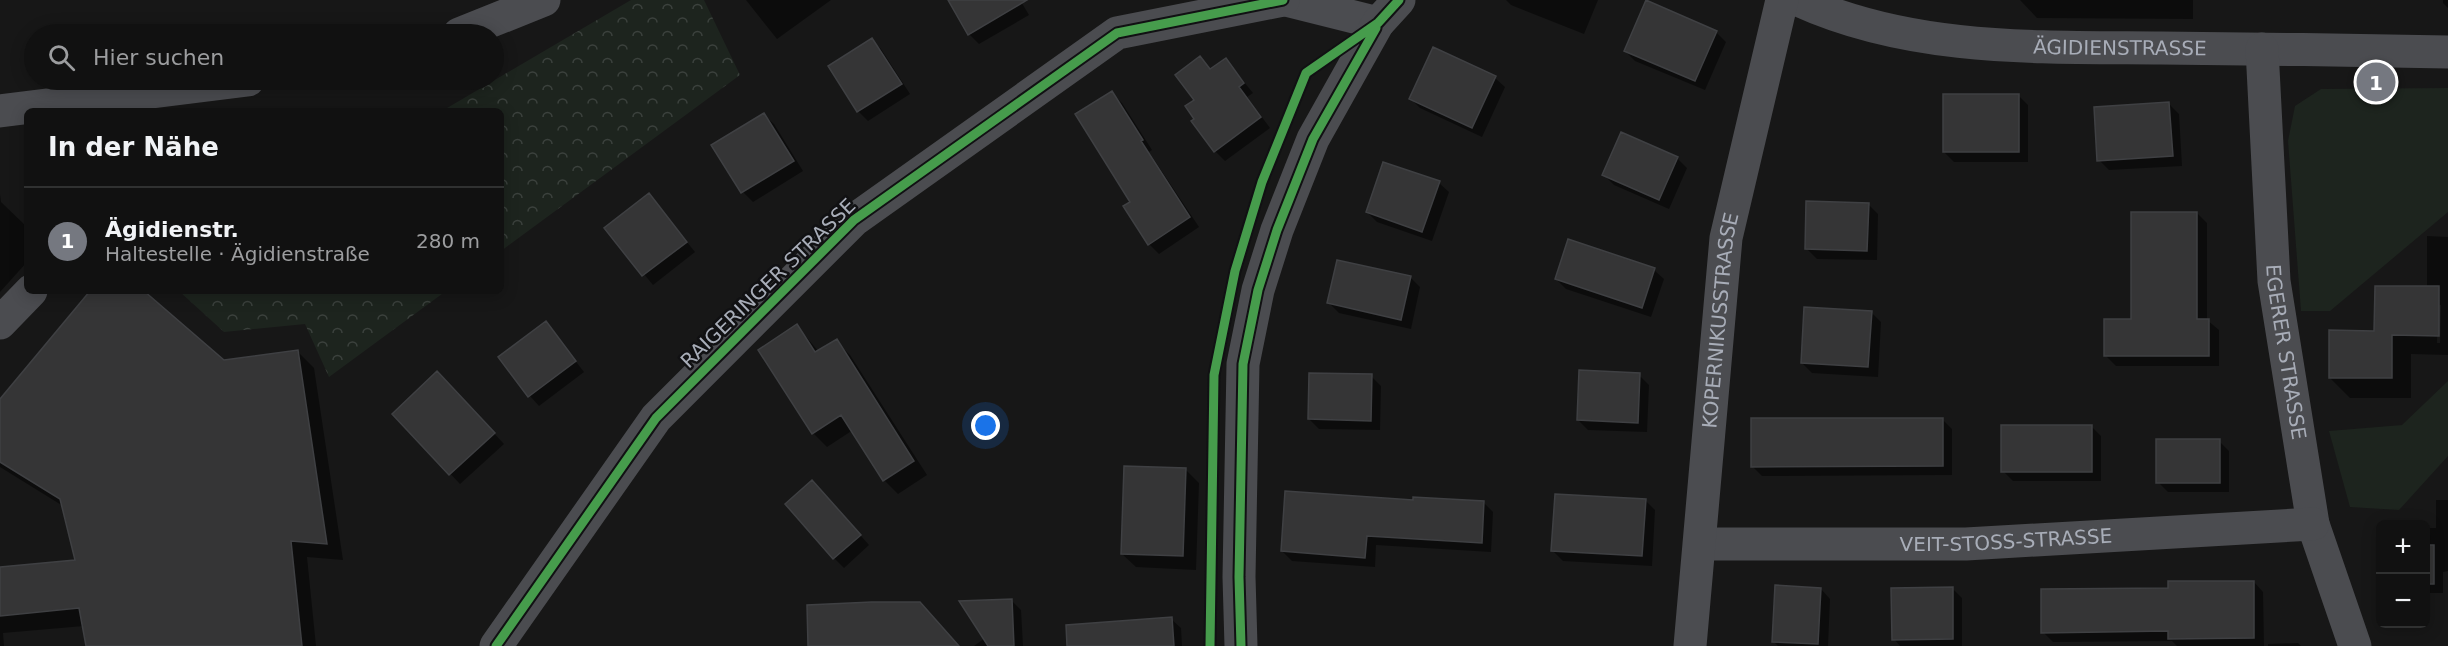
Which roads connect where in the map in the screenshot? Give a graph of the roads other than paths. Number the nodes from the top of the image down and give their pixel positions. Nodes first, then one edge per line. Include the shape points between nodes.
1 (544, 0) edge
2 (1285, 0) edge
3 (1782, 0) edge
4 (1798, 0) edge
5 (1389, 11) edge
6 (484, 24) edge
7 (2262, 49) junction
8 (2448, 52) edge
9 (188, 90) edge
10 (97, 105) edge
11 (48, 108) edge
12 (24, 110) edge
13 (0, 111) edge
14 (28, 294) edge
15 (0, 323) edge
16 (2313, 524) junction
17 (1700, 544) junction
18 (496, 646) edge
19 (1241, 646) edge
20 (1690, 646) edge
21 (2355, 646) edge

1 - 6 street
2 - 5 street, RAIGERINGER STRASSE
2 - 18 street, RAIGERINGER STRASSE via 1117,33 854,220 656,418
3 - 17 street, KOPERNIKUSSTRASSE via 1726,238
4 - 7 street, ÄGIDIENSTRASSE via 1829,14 1904,34 1999,46
5 - 19 street via 1313,139 1258,290 1243,364
7 - 8 street, ÄGIDIENSTRASSE
7 - 16 street, EGERER STRASSE via 2274,281
9 - 10 street
10 - 11 street
12 - 13 street
14 - 15 street
16 - 17 street, VEIT-STOSS-STRASSE via 1966,544
16 - 21 street, EGERER STRASSE
17 - 20 street, KOPERNIKUSSTRASSE

